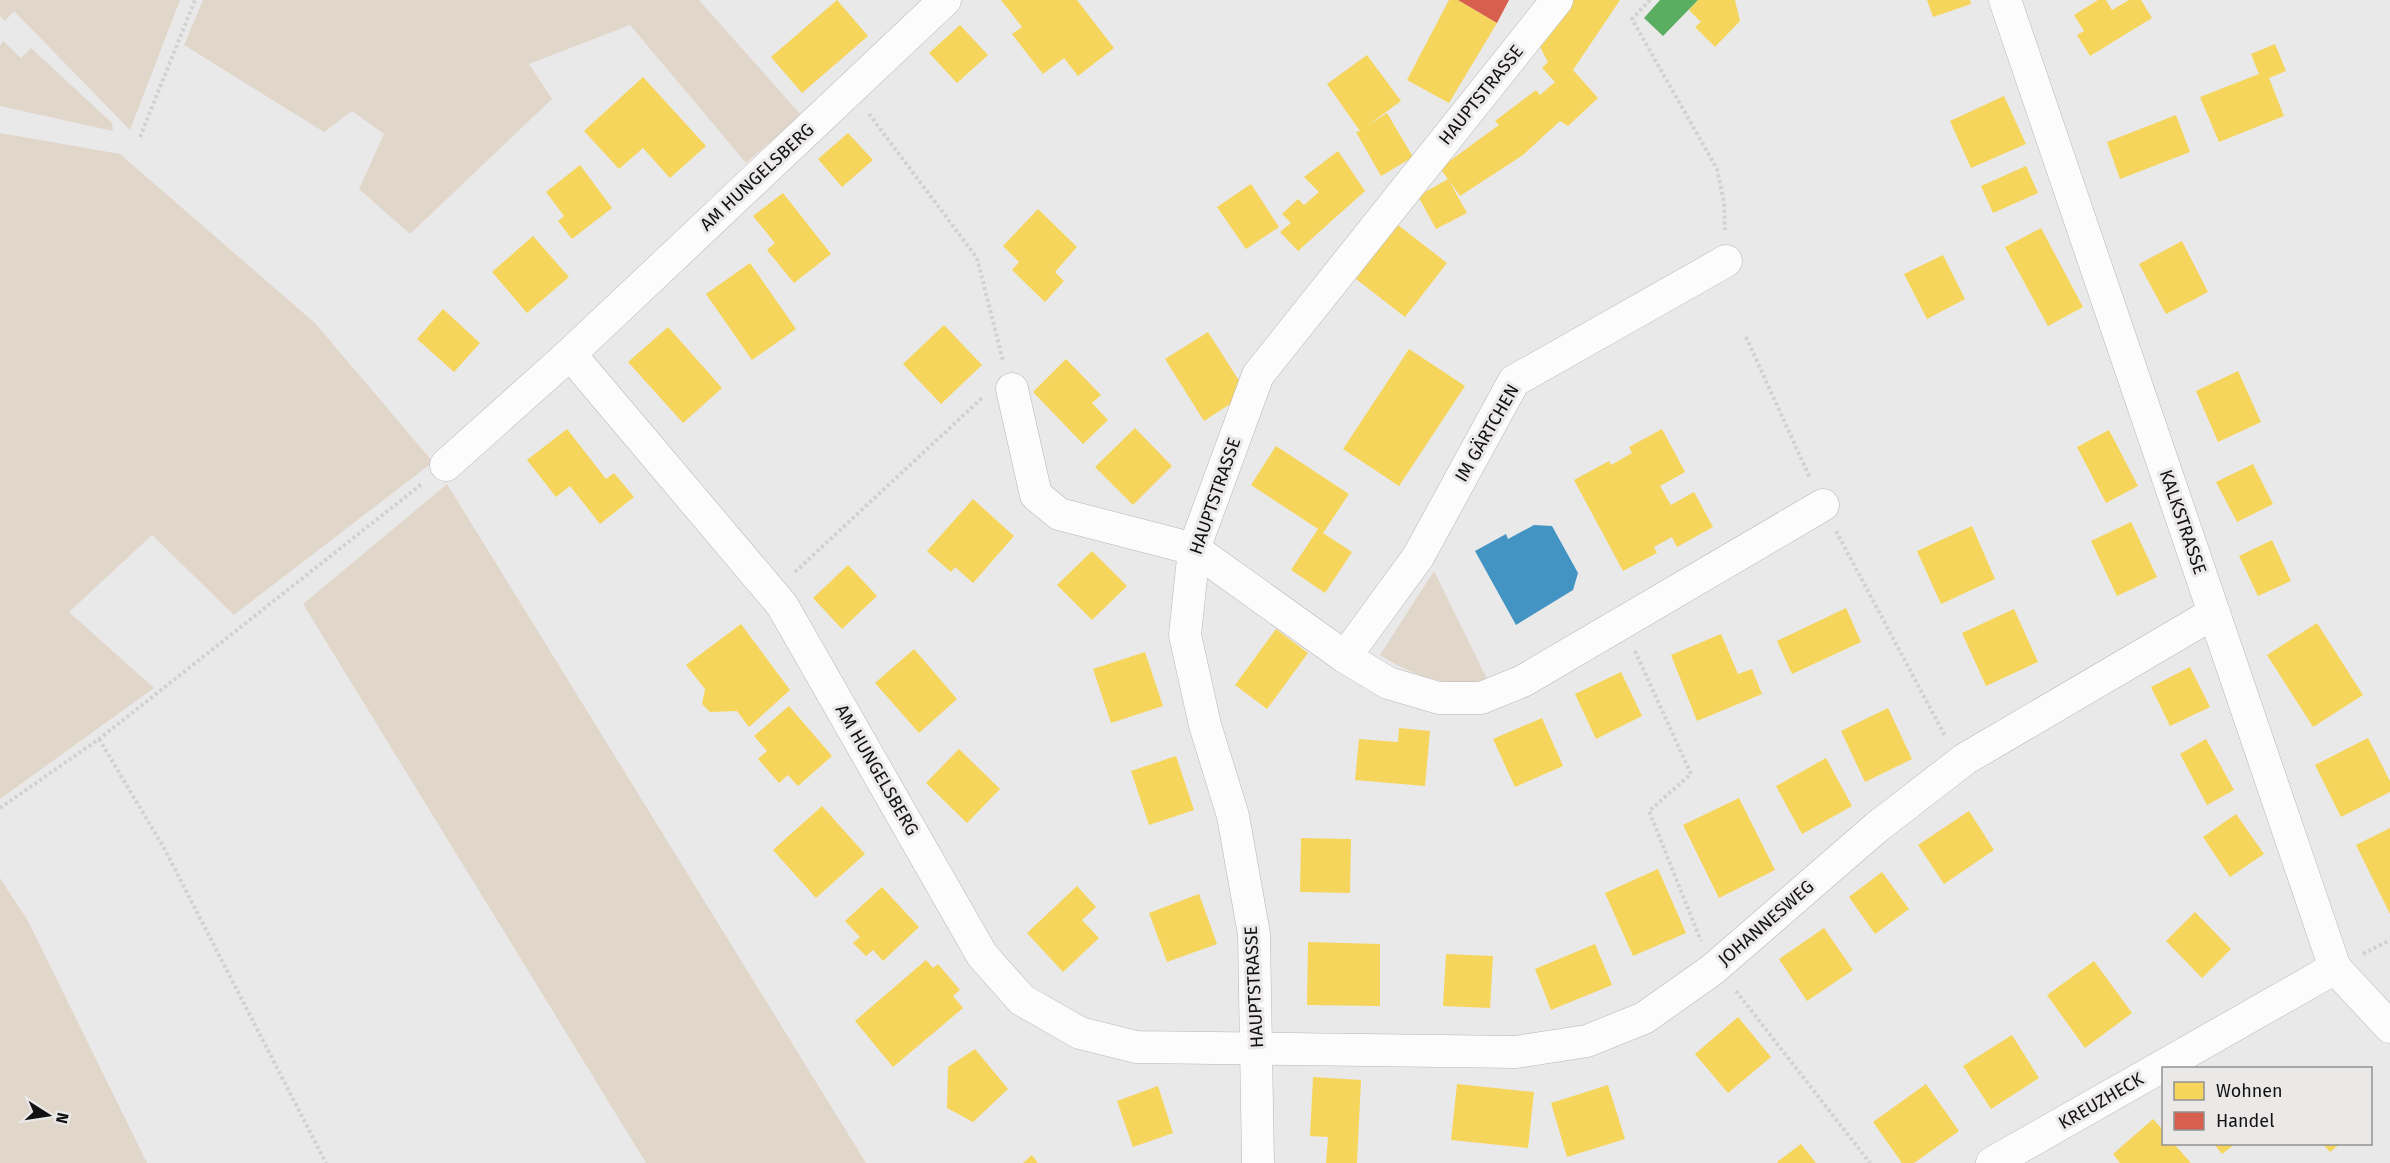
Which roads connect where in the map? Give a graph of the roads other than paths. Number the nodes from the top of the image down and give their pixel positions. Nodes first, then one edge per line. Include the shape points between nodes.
1 (945, 0) edge
2 (1557, 0) edge
3 (2005, 0) edge
4 (1726, 261) road end
5 (570, 354) junction
6 (1002, 381) road end
7 (446, 465) road end
8 (1823, 505) road end
9 (1194, 549) junction
10 (2214, 613) junction
11 (1346, 657) junction
12 (2335, 968) junction
13 (2390, 1027) edge
14 (1258, 1049) junction
15 (1258, 1163) edge
16 (1992, 1163) edge

1 - 5 street, AM HUNGELSBERG
2 - 9 street, HAUPTSTRASSE via 1258,375
3 - 10 street, KALKSTRASSE
4 - 11 street, IM GÄRTCHEN via 1514,381 1419,557
5 - 7 street, AM HUNGELSBERG
5 - 14 street, AM HUNGELSBERG via 782,605 982,955 1022,1000 1080,1033 1136,1047
6 - 9 street via 1036,495 1059,514
8 - 11 street via 1523,681 1481,698 1439,698 1388,683
9 - 11 street
9 - 14 street, HAUPTSTRASSE via 1185,635 1236,828 1254,934
10 - 12 street, KALKSTRASSE
10 - 14 street, JOHANNESWEG via 1965,759 1877,827 1714,968 1644,1018 1587,1041 1516,1052
12 - 13 street, KALKSTRASSE
12 - 16 street, KREUZHECK
14 - 15 street, HAUPTSTRASSE

